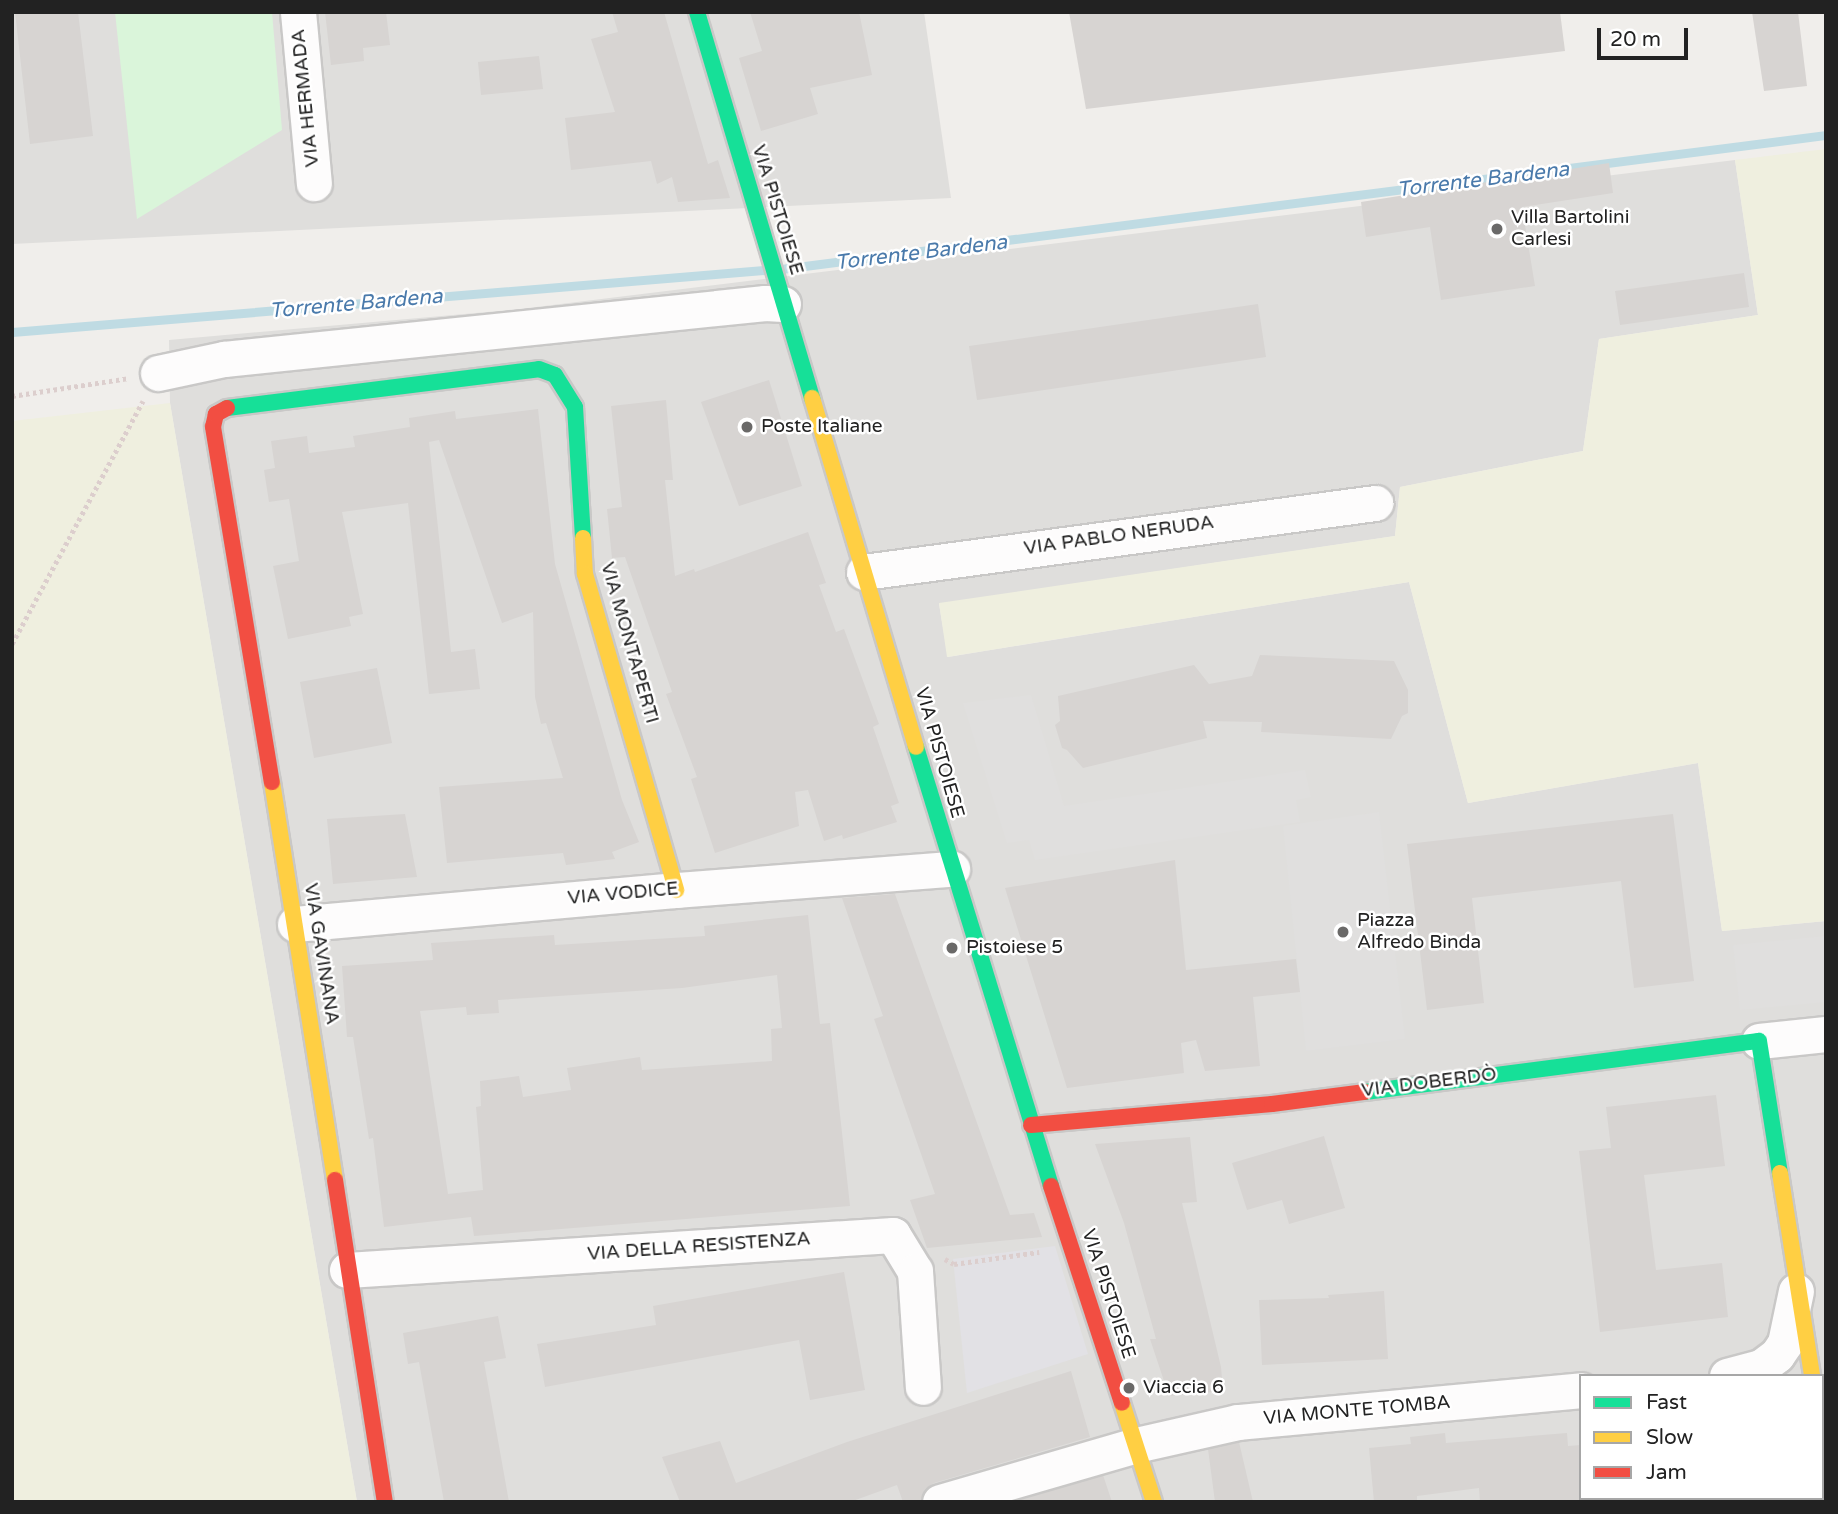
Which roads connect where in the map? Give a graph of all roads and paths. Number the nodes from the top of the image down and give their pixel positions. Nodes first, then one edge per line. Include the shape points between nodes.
1 (298, 12) edge
2 (697, 12) edge
3 (314, 183) dead end
4 (780, 294) junction
5 (158, 373) junction
6 (12, 396) edge
7 (216, 414) joint
8 (1375, 503) dead end
9 (864, 572) junction
10 (12, 644) edge
11 (952, 869) junction
12 (676, 890) junction
13 (295, 924) junction
14 (1826, 1034) edge
15 (1759, 1041) junction
16 (1031, 1125) junction
17 (1070, 1246) junction
18 (909, 1262) junction
19 (347, 1270) junction
20 (1797, 1284) junction
21 (1811, 1372) edge
22 (1735, 1374) edge
23 (923, 1387) dead end
24 (1579, 1390) edge
25 (1136, 1445) junction
26 (385, 1502) edge
27 (940, 1502) edge
28 (1154, 1502) edge

1 - 3 street, VIA HERMADA
2 - 4 street, VIA PISTOIESE
4 - 5 street via 765,303 224,359
4 - 9 street, VIA PISTOIESE
5 - 6 path
5 - 10 path
7 - 12 street, VIA MONTAPERTI via 224,408 539,369 555,375 575,407 585,574
7 - 13 street, VIA GAVINANA via 213,427
8 - 9 street, VIA PABLO NERUDA
9 - 11 street, VIA PISTOIESE
11 - 12 street, VIA VODICE
11 - 16 street, VIA PISTOIESE
12 - 13 street, VIA VODICE
13 - 19 street, VIA GAVINANA
14 - 15 street, VIA DOBERDÒ
15 - 16 street, VIA DOBERDÒ via 1272,1104
15 - 20 street
16 - 17 street, VIA PISTOIESE
17 - 18 path via 954,1264 945,1259
17 - 25 street, VIA PISTOIESE
18 - 19 street, VIA DELLA RESISTENZA via 893,1235
18 - 23 street, VIA DELLA RESISTENZA via 915,1271
19 - 26 street, VIA GAVINANA
20 - 21 street
20 - 22 street via 1785,1343 1777,1355 1761,1367
24 - 25 street, VIA MONTE TOMBA via 1238,1422
25 - 27 street, VIA MONTE TOMBA
25 - 28 street, VIA PISTOIESE

